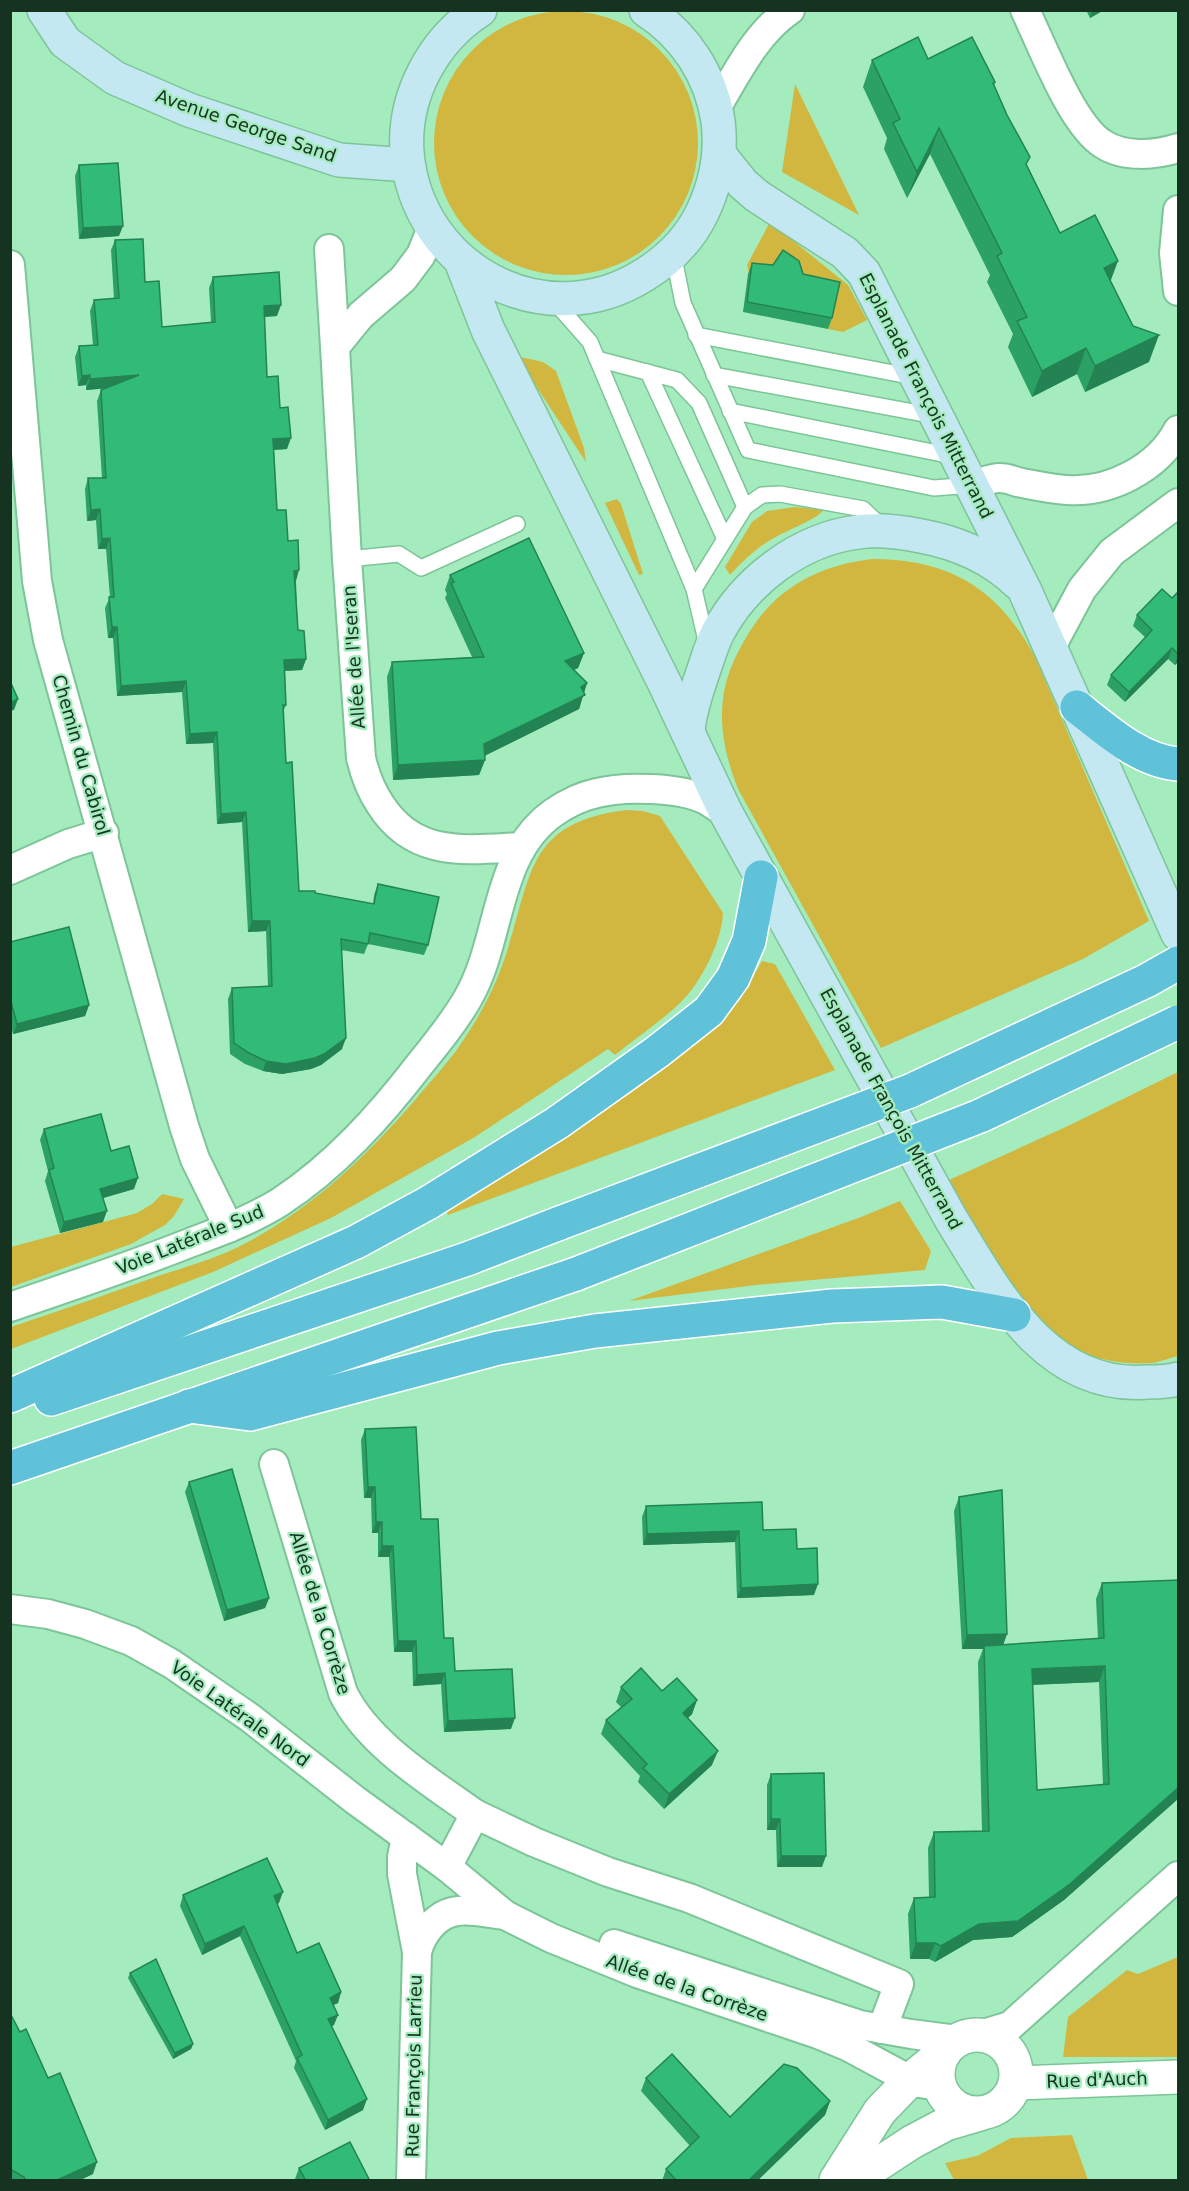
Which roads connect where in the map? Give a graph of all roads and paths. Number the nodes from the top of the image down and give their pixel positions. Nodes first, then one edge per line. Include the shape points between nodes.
1 (44, 10) edge
2 (480, 10) edge
3 (646, 10) edge
4 (790, 10) edge
5 (1025, 10) edge
6 (716, 108) junction
7 (1179, 148) edge
8 (719, 154) junction
9 (408, 165) junction
10 (1179, 210) edge
11 (432, 228) junction
12 (329, 249) dead end
13 (673, 253) junction
14 (461, 261) junction
15 (10, 265) edge
16 (1179, 291) edge
17 (552, 298) junction
18 (696, 335) junction
19 (335, 347) junction
20 (597, 359) junction
21 (648, 372) junction
22 (714, 375) junction
23 (919, 378) junction
24 (730, 411) junction
25 (938, 417) junction
26 (1179, 430) edge
27 (965, 471) junction
28 (1179, 503) edge
29 (745, 507) junction
30 (518, 524) dead end
31 (886, 531) junction
32 (725, 539) junction
33 (347, 559) junction
34 (694, 589) junction
35 (1025, 591) junction
36 (1051, 647) junction
37 (709, 656) junction
38 (1077, 708) junction
39 (688, 732) junction
40 (1179, 764) edge
41 (726, 813) junction
42 (104, 833) junction
43 (521, 847) junction
44 (10, 870) edge
45 (761, 877) junction
46 (1179, 934) edge
47 (1179, 963) edge
48 (1179, 1022) edge
49 (229, 1228) junction
50 (10, 1307) edge
51 (1014, 1315) junction
52 (1179, 1379) edge
53 (1134, 1383) junction
54 (10, 1396) edge
55 (189, 1406) junction
56 (1179, 1406) edge
57 (10, 1412) edge
58 (274, 1464) dead end
59 (10, 1468) edge
60 (10, 1609) edge
61 (475, 1814) junction
62 (406, 1837) junction
63 (447, 1867) junction
64 (1179, 1875) edge
65 (505, 1915) junction
66 (417, 1952) junction
67 (882, 2029) junction
68 (960, 2042) junction
69 (1179, 2077) edge
70 (924, 2083) junction
71 (1016, 2083) junction
72 (980, 2114) junction
73 (411, 2181) edge
74 (836, 2181) edge
75 (854, 2181) edge

1 - 9 main road, Avenue George Sand via 65,42 115,78 189,110 339,160
2 - 9 main road, Esplanade François Mitterrand via 442,44 419,82 407,130
3 - 6 main road, Esplanade François Mitterrand via 681,40 698,62
4 - 6 street via 772,23 753,48
5 - 7 street via 1073,111 1103,145 1117,151 1162,153
6 - 8 main road, Esplanade François Mitterrand
8 - 13 main road, Esplanade François Mitterrand via 710,197 692,234
8 - 23 main road, Esplanade François Mitterrand via 757,196 845,253 864,273
9 - 11 main road, Esplanade François Mitterrand via 420,206
10 - 16 street via 1174,253
11 - 14 main road, Esplanade François Mitterrand
11 - 19 street via 422,255 403,279 361,315
12 - 19 street, Allée de l'Iseran
13 - 17 main road, Esplanade François Mitterrand via 635,281 614,290
13 - 18 lane via 683,303
14 - 17 main road, Esplanade François Mitterrand via 513,291
14 - 39 main road, Esplanade François Mitterrand via 488,330
15 - 42 street, Chemin du Cabirol via 37,581 48,640
17 - 20 lane via 590,342
18 - 22 lane
18 - 23 lane
19 - 33 street, Allée de l'Iseran
20 - 21 lane
20 - 34 lane
21 - 29 lane via 677,380 699,403
21 - 32 lane
22 - 24 lane
22 - 25 lane
23 - 25 main road, Esplanade François Mitterrand
24 - 27 lane
24 - 27 lane via 748,450 934,488
25 - 27 main road, Esplanade François Mitterrand
26 - 27 street via 1149,464 1111,485 1068,490
27 - 35 main road, Esplanade François Mitterrand
28 - 36 street via 1112,552 1082,589
29 - 31 lane via 762,495 780,494 863,509
29 - 32 lane
30 - 33 lane via 421,568 399,554
31 - 35 main road, Esplanade François Mitterrand via 934,538 974,551 1006,572
31 - 37 main road, Esplanade François Mitterrand via 834,537 812,545 769,571 733,609
32 - 34 lane
33 - 43 street, Allée de l'Iseran via 361,758 373,793 388,817 422,842 457,849
34 - 37 lane
35 - 36 main road, Esplanade François Mitterrand
36 - 38 main road, Esplanade François Mitterrand
37 - 39 main road, Esplanade François Mitterrand
38 - 40 highway via 1149,757
38 - 46 main road, Esplanade François Mitterrand
39 - 41 main road, Esplanade François Mitterrand
41 - 43 street, Voie Latérale Sud via 706,800 681,792 598,792 553,813
41 - 45 main road, Esplanade François Mitterrand
42 - 44 street
42 - 49 street, Chemin du Cabirol via 184,1126 195,1159
43 - 49 street, Voie Latérale Sud via 507,880 481,970 468,998 439,1041 378,1115 324,1169 279,1202
45 - 51 main road, Esplanade François Mitterrand via 951,1219
45 - 54 highway via 748,941 733,978 709,1011 557,1123 428,1203 356,1242
47 - 57 highway, bridge via 910,1091 467,1259
48 - 55 highway, bridge via 980,1116 576,1274
49 - 50 street, Voie Latérale Sud
51 - 53 main road, Esplanade François Mitterrand via 1032,1337 1072,1367 1114,1382
51 - 55 highway via 942,1302 832,1306 607,1330 498,1348 250,1414
52 - 53 main road, Esplanade François Mitterrand
53 - 56 main road
55 - 59 highway
58 - 61 street, Allée de la Corrèze via 349,1706 375,1736
60 - 62 street, Voie Latérale Nord via 86,1624 131,1641 172,1664
61 - 63 street
61 - 67 street, Allée de la Corrèze via 608,1872 689,1898 898,1984
62 - 63 street, Voie Latérale Nord
62 - 66 street, Rue François Larrieu via 402,1874
63 - 65 street, Allée de la Corrèze
63 - 67 street, Allée de la Corrèze via 618,1946
64 - 68 street, Allée de la Corrèze via 1010,2025
65 - 66 street, Rue François Larrieu via 457,1911 430,1926
65 - 70 street, Allée de la Corrèze via 637,1973 818,2034
66 - 73 street, Rue François Larrieu
67 - 68 street, Allée de la Corrèze
68 - 70 street
68 - 71 street via 993,2038 1004,2045 1012,2056
69 - 71 street, Rue d'Auch
70 - 72 street via 956,2108
70 - 74 street via 880,2111
71 - 72 street via 1003,2104
72 - 75 street via 946,2124 912,2142

